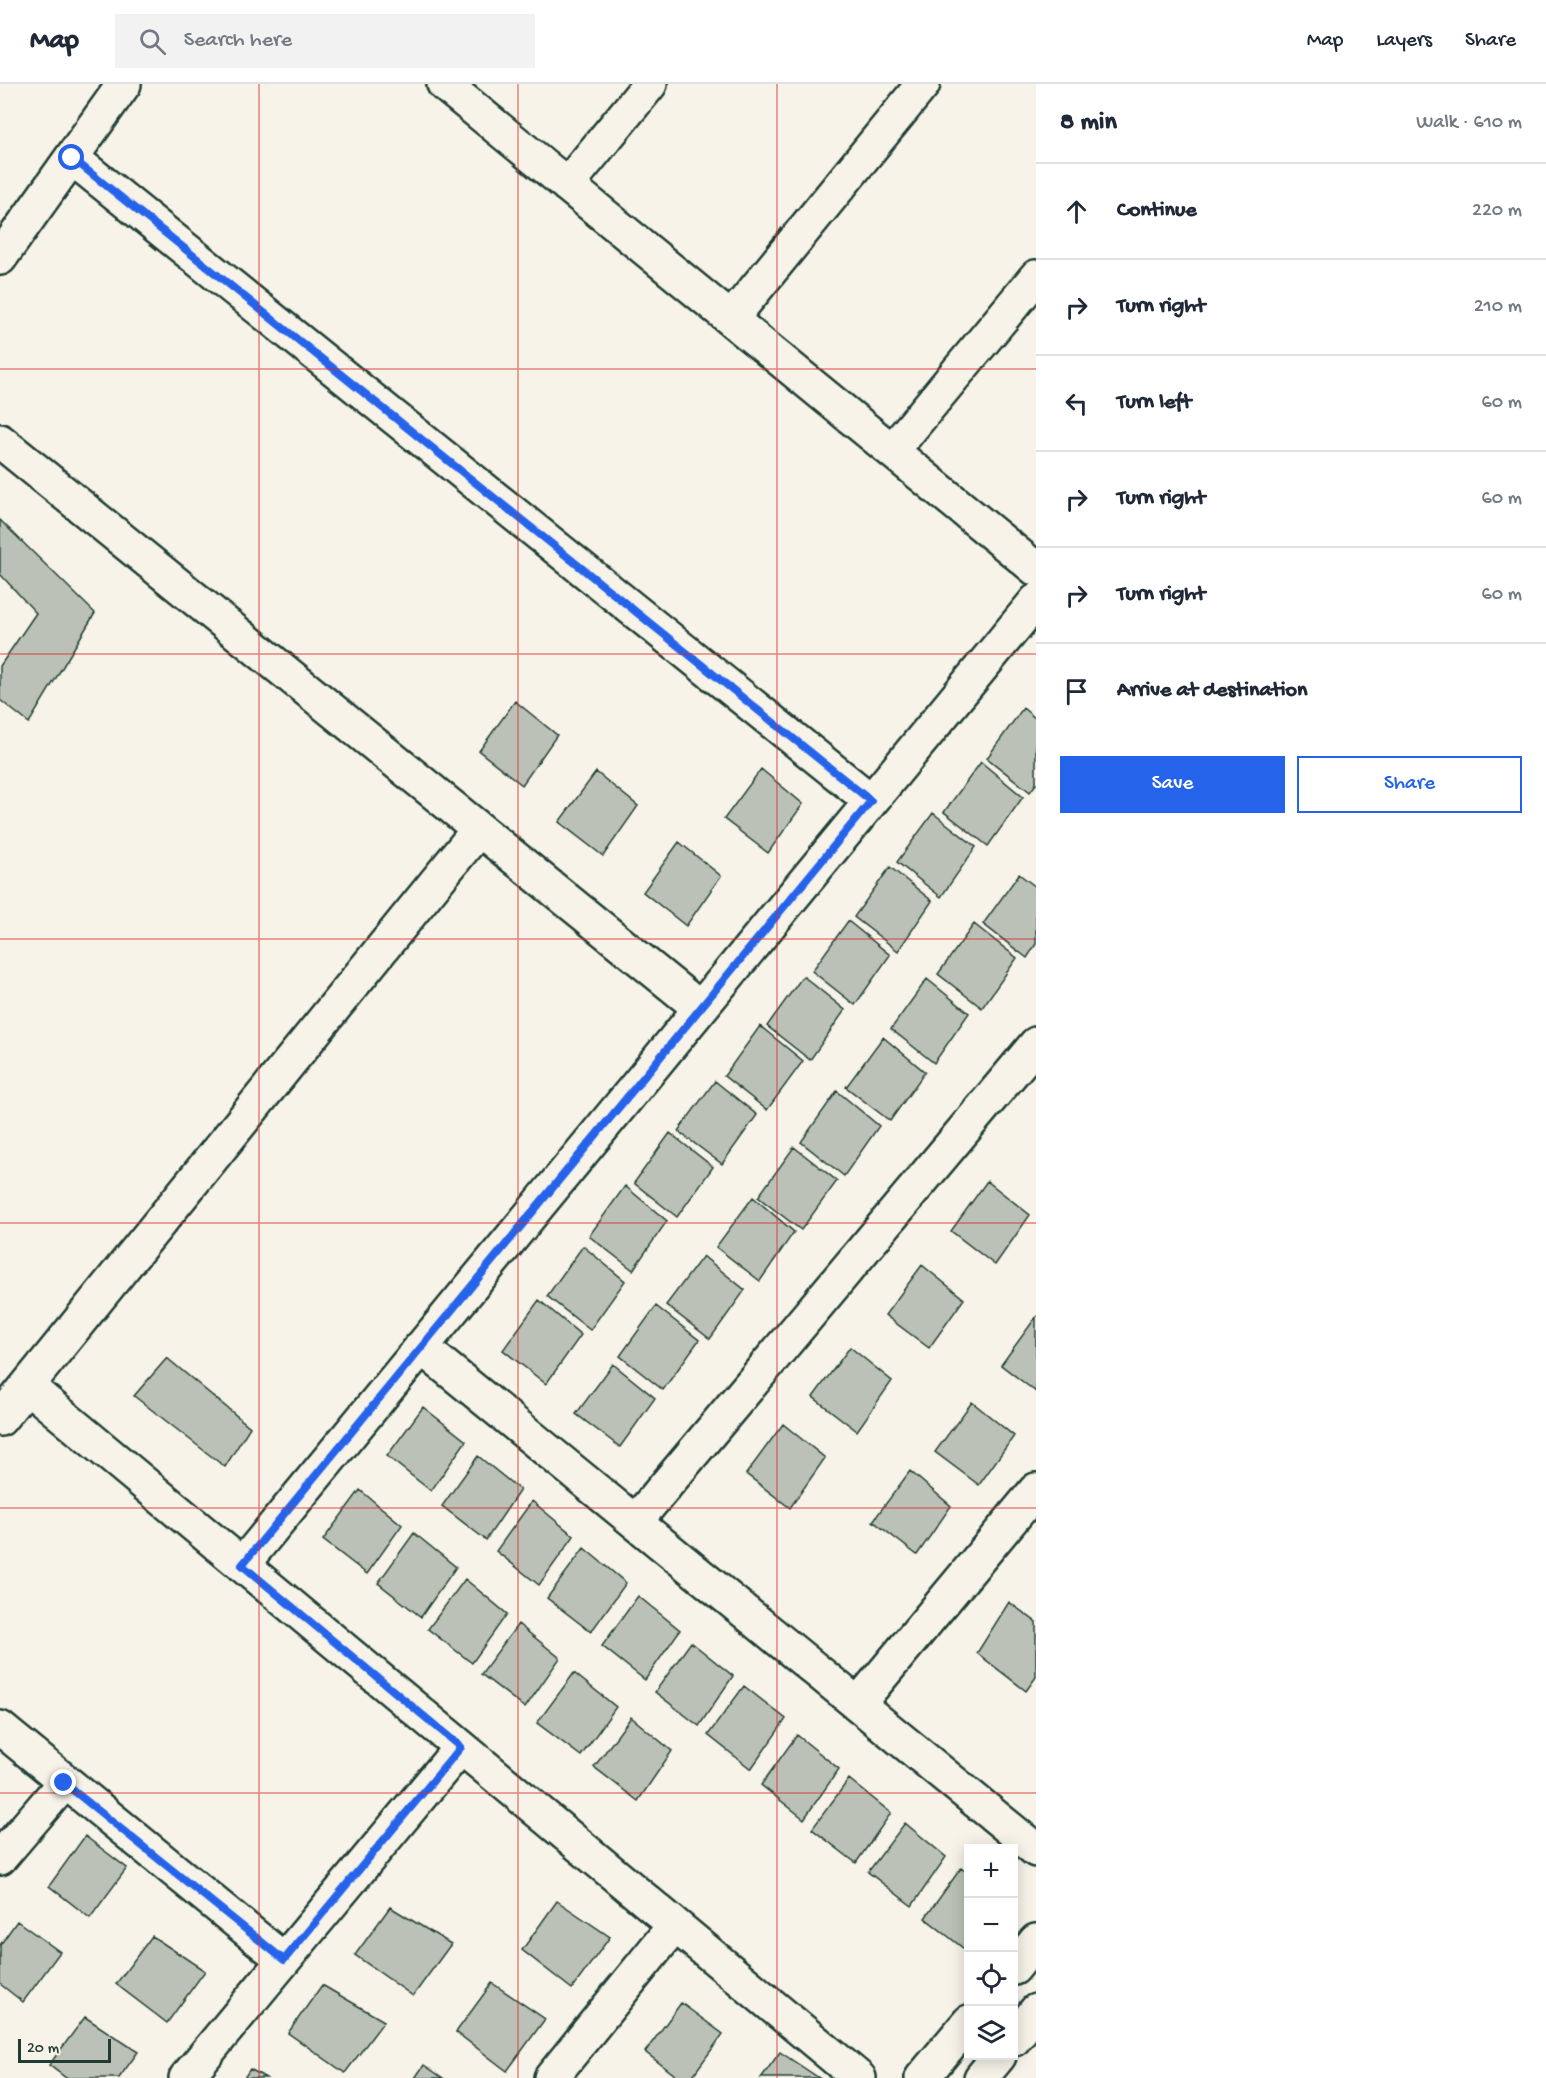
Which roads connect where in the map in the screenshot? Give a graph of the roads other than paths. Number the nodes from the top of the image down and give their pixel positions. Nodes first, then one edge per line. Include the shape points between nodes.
1 (124, 84) edge
2 (444, 84) edge
3 (650, 84) edge
4 (923, 84) edge
5 (72, 158) junction
6 (567, 185) junction
7 (0, 258) edge
8 (1036, 277) edge
9 (731, 319) junction
10 (0, 441) edge
11 (892, 451) junction
12 (1036, 569) edge
13 (1036, 601) edge
14 (871, 801) junction
15 (479, 829) junction
16 (700, 1008) junction
17 (1036, 1044) edge
18 (421, 1347) junction
19 (27, 1386) junction
20 (0, 1419) edge
21 (1036, 1490) edge
22 (635, 1522) junction
23 (242, 1565) junction
24 (858, 1704) junction
25 (0, 1728) edge
26 (461, 1747) junction
27 (64, 1783) junction
28 (1036, 1850) edge
29 (0, 1858) edge
30 (675, 1925) junction
31 (1036, 1941) edge
32 (284, 1960) junction
33 (1018, 1963) edge
34 (1036, 2011) edge
35 (964, 2028) edge
36 (1018, 2033) edge
37 (995, 2060) edge
38 (186, 2078) edge
39 (551, 2078) edge
40 (859, 2078) edge
41 (922, 2078) edge
42 (981, 2078) edge

1 - 5 street
2 - 6 street
3 - 6 street
4 - 9 street
5 - 7 street
5 - 14 street
6 - 9 street
8 - 11 street
9 - 11 street
10 - 15 street
11 - 12 street
13 - 14 street
14 - 16 street
15 - 16 street
15 - 19 street
16 - 18 street
17 - 22 street
18 - 22 street
18 - 23 street
19 - 20 street
19 - 23 street
21 - 24 street
22 - 24 street
23 - 26 street
24 - 28 street
25 - 27 street
26 - 30 street
26 - 32 street
27 - 29 street
27 - 32 street
30 - 39 street
30 - 40 street
31 - 33 street
32 - 38 street
34 - 36 street
35 - 41 street
37 - 42 street

